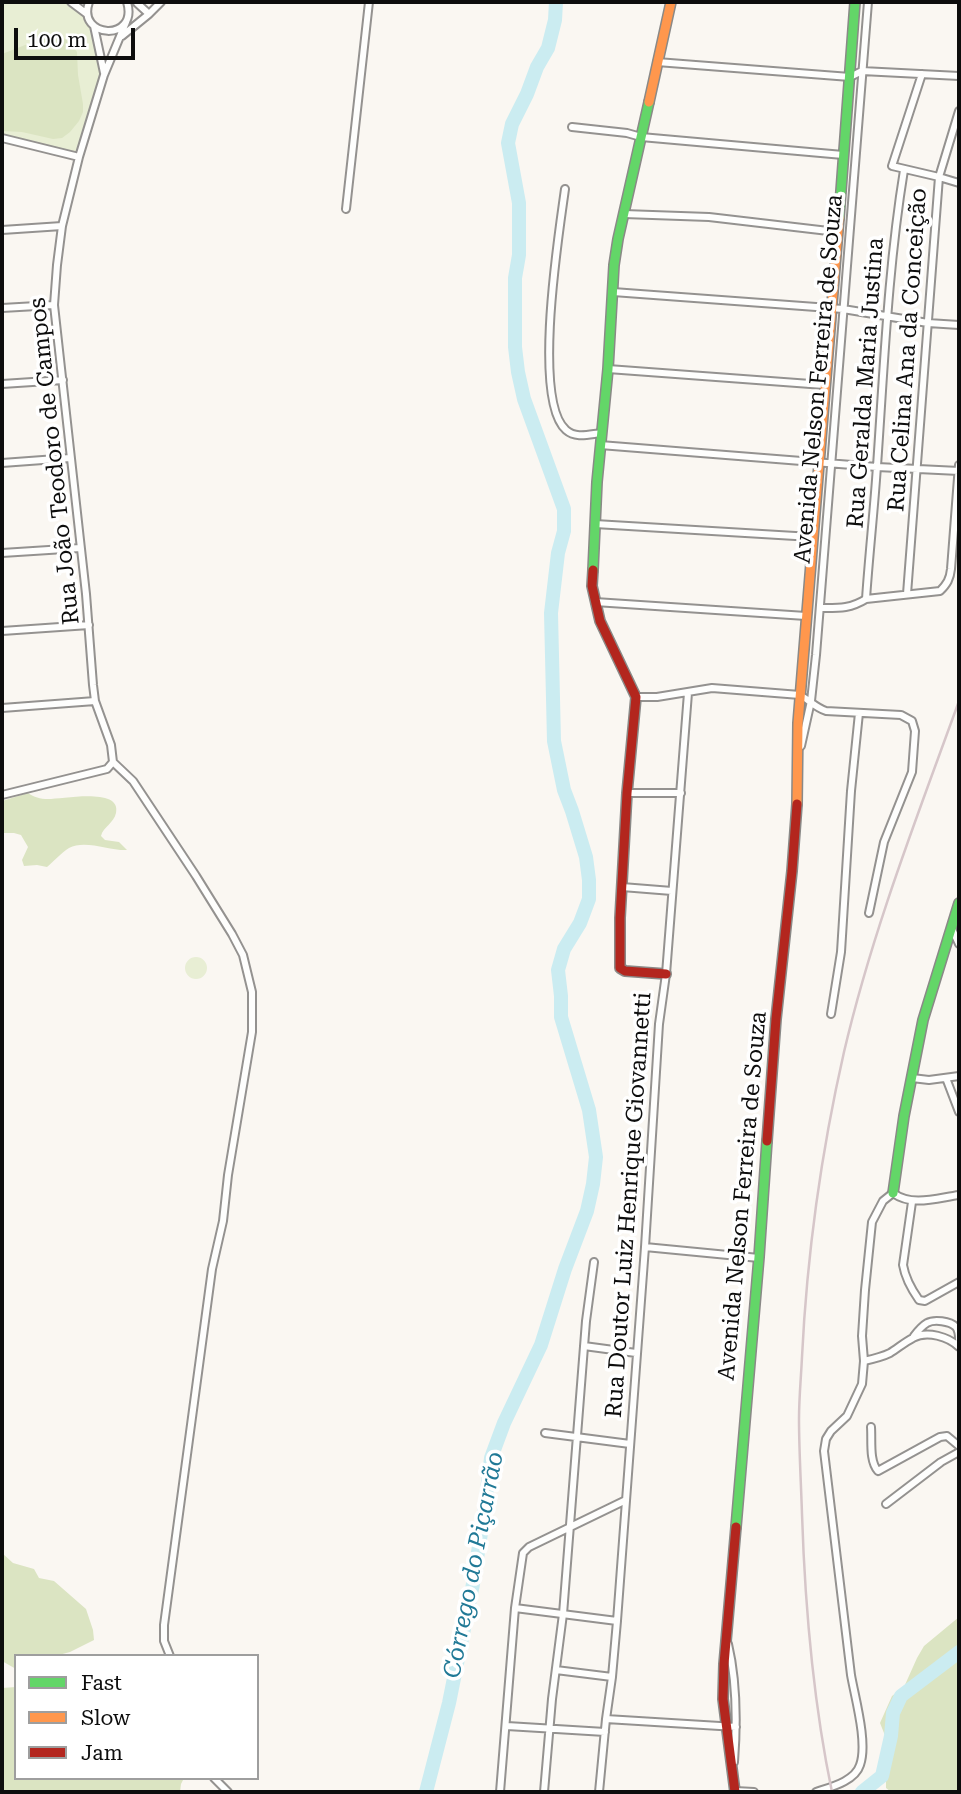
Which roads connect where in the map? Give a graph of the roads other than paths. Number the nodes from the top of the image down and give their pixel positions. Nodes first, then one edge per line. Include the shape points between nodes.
1 (71, 2) edge
2 (89, 2) edge
3 (127, 2) edge
4 (161, 2) edge
5 (369, 2) edge
6 (671, 2) edge
7 (855, 2) edge
8 (868, 2) edge
9 (138, 3) edge
10 (130, 11) junction
11 (87, 14) junction
12 (149, 15) junction
13 (126, 22) junction
14 (94, 26) junction
15 (120, 37) junction
16 (657, 62) junction
17 (862, 71) junction
18 (922, 74) junction
19 (104, 75) junction
20 (959, 76) edge
21 (850, 77) junction
22 (959, 111) edge
23 (572, 127) dead end
24 (641, 137) junction
25 (2, 138) edge
26 (843, 155) junction
27 (79, 157) junction
28 (904, 170) junction
29 (939, 177) junction
30 (959, 183) edge
31 (565, 188) dead end
32 (346, 209) dead end
33 (624, 214) junction
34 (62, 226) junction
35 (2, 230) edge
36 (837, 232) junction
37 (613, 292) junction
38 (54, 305) junction
39 (2, 308) edge
40 (830, 309) junction
41 (843, 310) junction
42 (888, 317) junction
43 (928, 323) junction
44 (959, 325) edge
45 (608, 369) junction
46 (63, 380) junction
47 (2, 384) edge
48 (824, 385) junction
49 (602, 433) junction
50 (600, 445) junction
51 (70, 458) junction
52 (819, 462) junction
53 (2, 463) edge
54 (830, 463) junction
55 (959, 465) edge
56 (877, 467) junction
57 (918, 469) junction
58 (959, 471) edge
59 (595, 524) junction
60 (812, 537) junction
61 (80, 548) junction
62 (2, 553) edge
63 (907, 594) junction
64 (866, 599) junction
65 (595, 602) junction
66 (820, 608) junction
67 (806, 616) junction
68 (89, 625) junction
69 (2, 631) edge
70 (688, 693) junction
71 (800, 695) junction
72 (636, 697) junction
73 (95, 701) junction
74 (811, 701) junction
75 (2, 708) edge
76 (859, 713) junction
77 (799, 758) junction
78 (113, 762) junction
79 (626, 793) junction
80 (681, 793) junction
81 (2, 795) edge
82 (622, 887) junction
83 (672, 891) junction
84 (959, 904) edge
85 (869, 913) dead end
86 (952, 929) junction
87 (959, 944) edge
88 (666, 974) junction
89 (831, 1014) dead end
90 (959, 1076) edge
91 (912, 1078) junction
92 (946, 1078) junction
93 (959, 1112) edge
94 (893, 1193) junction
95 (959, 1195) edge
96 (912, 1202) junction
97 (645, 1247) junction
98 (759, 1258) junction
99 (594, 1262) dead end
100 (959, 1282) edge
101 (913, 1338) junction
102 (959, 1339) edge
103 (583, 1346) junction
104 (959, 1347) edge
105 (636, 1353) junction
106 (864, 1361) junction
107 (872, 1427) dead end
108 (545, 1433) dead end
109 (576, 1438) junction
110 (631, 1444) junction
111 (959, 1446) edge
112 (959, 1452) edge
113 (626, 1500) junction
114 (886, 1504) dead end
115 (569, 1527) junction
116 (515, 1608) junction
117 (563, 1614) junction
118 (617, 1621) junction
119 (727, 1638) junction
120 (169, 1654) edge
121 (556, 1670) junction
122 (612, 1677) junction
123 (606, 1720) junction
124 (507, 1726) junction
125 (726, 1726) junction
126 (736, 1727) junction
127 (550, 1729) junction
128 (605, 1732) junction
129 (734, 1788) edge
130 (500, 1792) edge
131 (544, 1792) edge
132 (599, 1792) edge
133 (754, 1792) edge
134 (816, 1792) edge

1 - 11 street
2 - 11 street
3 - 10 street
4 - 12 street
5 - 32 street
6 - 16 street
7 - 21 street, Avenida Nelson Ferreira de Souza
8 - 17 street, Avenida Nelson Ferreira de Souza
9 - 10 street
9 - 12 street
10 - 13 street, Rua João Teodoro de Campos
11 - 14 street
12 - 15 street
13 - 14 street via 108,32
13 - 15 street, Rua João Teodoro de Campos
14 - 19 street
15 - 19 street, Rua João Teodoro de Campos
16 - 21 street
16 - 24 street
17 - 18 street
17 - 21 street
17 - 41 street, Avenida Nelson Ferreira de Souza
18 - 20 street
18 - 28 street via 892,166
19 - 27 street, Rua João Teodoro de Campos
21 - 26 street, Avenida Nelson Ferreira de Souza
22 - 29 street, Rua Celina Ana da Conceição
23 - 24 street
24 - 26 street
24 - 33 street
25 - 27 street
26 - 36 street, Avenida Nelson Ferreira de Souza
27 - 34 street, Rua João Teodoro de Campos
28 - 29 street
28 - 42 street, Rua Geralda Maria Justina
29 - 30 street
29 - 43 street, Rua Celina Ana da Conceição
31 - 49 street via 552,283 551,390 566,430 574,436
33 - 36 street via 709,217
33 - 37 street
34 - 35 street
34 - 38 street, Rua João Teodoro de Campos
36 - 40 street, Avenida Nelson Ferreira de Souza
37 - 40 street
37 - 45 street
38 - 39 street
38 - 46 street, Rua João Teodoro de Campos
40 - 41 street
40 - 48 street, Avenida Nelson Ferreira de Souza
41 - 42 street
41 - 54 street, Avenida Nelson Ferreira de Souza
42 - 43 street
42 - 56 street, Rua Geralda Maria Justina
43 - 44 street
43 - 57 street, Rua Celina Ana da Conceição
45 - 48 street
45 - 49 street
46 - 47 street
46 - 51 street, Rua João Teodoro de Campos
48 - 52 street, Avenida Nelson Ferreira de Souza
49 - 50 street
50 - 52 street
50 - 59 street
51 - 53 street
51 - 61 street, Rua João Teodoro de Campos
52 - 54 street
52 - 60 street, Avenida Nelson Ferreira de Souza
54 - 56 street
54 - 66 street, Avenida Nelson Ferreira de Souza
55 - 58 street
56 - 57 street
56 - 64 street, Rua Geralda Maria Justina
57 - 58 street
57 - 63 street, Rua Celina Ana da Conceição
58 - 63 street via 950,579 940,591
59 - 60 street
59 - 65 street
60 - 67 street, Avenida Nelson Ferreira de Souza
61 - 62 street
61 - 68 street, Rua João Teodoro de Campos
63 - 64 street
64 - 66 street via 856,606
65 - 67 street
65 - 72 street
66 - 74 street, Avenida Nelson Ferreira de Souza
67 - 71 street, Avenida Nelson Ferreira de Souza
68 - 69 street
68 - 73 street, Rua João Teodoro de Campos
70 - 71 street via 712,688
70 - 72 street
70 - 80 street, Rua Doutor Luiz Henrique Giovannetti
71 - 74 street
71 - 77 street, Avenida Nelson Ferreira de Souza
72 - 79 street, Rua Doutor Luiz Henrique Giovannetti
73 - 75 street
73 - 78 street, Rua João Teodoro de Campos
74 - 76 street via 827,711
74 - 77 street, Avenida Nelson Ferreira de Souza
76 - 85 street via 901,715 912,721 915,731 912,772 884,842
76 - 89 street via 841,952
77 - 98 street, Avenida Nelson Ferreira de Souza
78 - 81 street via 107,769
78 - 120 street via 133,781 232,934 243,955 252,992 252,1032 212,1269 164,1625
79 - 80 street
79 - 82 street, Rua Doutor Luiz Henrique Giovannetti
80 - 83 street, Rua Doutor Luiz Henrique Giovannetti
82 - 83 street
82 - 88 street, Rua Doutor Luiz Henrique Giovannetti via 620,968
83 - 88 street, Rua Doutor Luiz Henrique Giovannetti
84 - 86 street
86 - 87 street
86 - 91 street via 923,1020
88 - 97 street, Rua Doutor Luiz Henrique Giovannetti
90 - 92 street
91 - 92 street
91 - 94 street
92 - 93 street
94 - 96 street
94 - 106 street via 872,1222
95 - 96 street
96 - 100 street via 903,1265 916,1296 925,1301
97 - 98 street
97 - 105 street, Rua Doutor Luiz Henrique Giovannetti
98 - 119 street, Avenida Nelson Ferreira de Souza
99 - 103 street
101 - 102 street via 926,1323 936,1321 955,1326
101 - 104 street via 943,1337
101 - 106 street via 891,1353
103 - 105 street
103 - 109 street
105 - 110 street, Rua Doutor Luiz Henrique Giovannetti
106 - 134 street via 862,1384 852,1408 831,1431 824,1451 861,1731 861,1764 849,1779
107 - 111 street via 873,1463 878,1471 940,1437 947,1436
108 - 109 street
109 - 110 street
109 - 115 street
110 - 113 street, Rua Doutor Luiz Henrique Giovannetti
112 - 114 street
113 - 115 street
113 - 118 street, Rua Doutor Luiz Henrique Giovannetti
115 - 116 street via 525,1550
115 - 117 street
116 - 117 street
116 - 124 street
117 - 118 street
117 - 121 street
118 - 122 street, Rua Doutor Luiz Henrique Giovannetti
119 - 125 street, Avenida Nelson Ferreira de Souza
119 - 126 street, Avenida Nelson Ferreira de Souza
121 - 122 street
121 - 127 street
122 - 123 street, Rua Doutor Luiz Henrique Giovannetti
123 - 125 street
123 - 128 street, Rua Doutor Luiz Henrique Giovannetti
124 - 127 street
124 - 130 street
125 - 126 street
125 - 129 street, Avenida Nelson Ferreira de Souza
126 - 129 street, Avenida Nelson Ferreira de Souza
127 - 128 street
127 - 131 street
128 - 132 street, Rua Doutor Luiz Henrique Giovannetti
129 - 133 street

